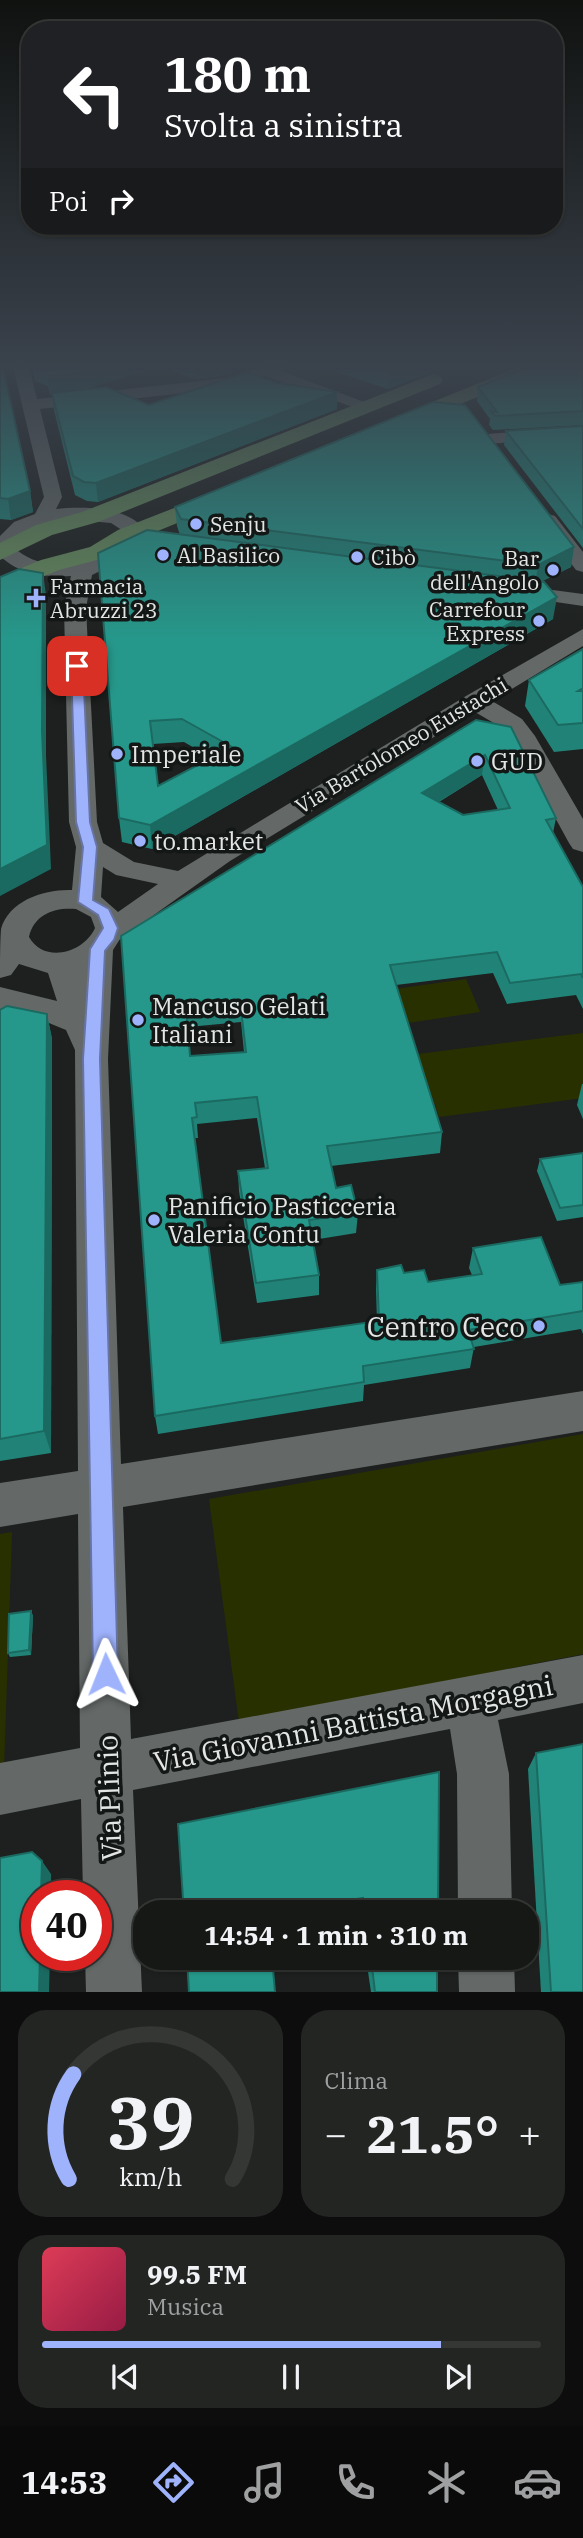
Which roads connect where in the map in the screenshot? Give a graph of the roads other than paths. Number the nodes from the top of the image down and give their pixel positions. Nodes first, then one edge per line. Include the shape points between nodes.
1 (43, 456) edge
2 (240, 456) edge
3 (500, 456) edge
4 (504, 461) edge
5 (242, 488) edge
6 (52, 497) junction
7 (536, 503) edge
8 (91, 513) junction
9 (42, 518) junction
10 (7, 540) edge
11 (142, 540) junction
12 (90, 565) junction
13 (583, 566) edge
14 (39, 570) junction
15 (583, 583) edge
16 (0, 586) edge
17 (493, 588) edge
18 (560, 597) junction
19 (583, 600) edge
20 (75, 608) junction
21 (583, 613) edge
22 (583, 636) edge
23 (474, 701) junction
24 (86, 834) junction
25 (583, 843) edge
26 (220, 855) junction
27 (167, 877) junction
28 (53, 901) junction
29 (98, 922) junction
30 (9, 938) edge
31 (54, 962) junction
32 (0, 992) edge
33 (0, 998) edge
34 (86, 1041) junction
35 (583, 1412) edge
36 (99, 1489) junction
37 (0, 1505) edge
38 (583, 1679) edge
39 (470, 1701) junction
40 (106, 1770) junction
41 (0, 1789) edge
42 (485, 1900) edge
43 (486, 1970) edge
44 (114, 1992) edge
45 (486, 1992) edge

1 - 6 street
2 - 8 main road
3 - 4 street
5 - 11 main road
6 - 8 street via 64,506
6 - 9 street
7 - 13 street
8 - 9 street
8 - 10 main road
8 - 11 street via 122,520
9 - 10 street
10 - 14 street, Via Plinio via 18,562
11 - 12 street
11 - 14 main road
12 - 14 street
12 - 20 street, Via Plinio via 82,573
14 - 16 main road
14 - 20 street, Via Plinio via 64,582
15 - 18 street
17 - 18 street
18 - 19 street
18 - 21 street
20 - 24 street, Via Plinio
22 - 23 street, Via Bartolomeo Eustachi
23 - 25 street via 513,724 523,736
23 - 26 street, Via Bartolomeo Eustachi
24 - 27 street via 126,870
24 - 28 street, Via Plinio
24 - 29 street, Via Plinio
26 - 27 street, Via Bartolomeo Eustachi
26 - 29 street, Via Bartolomeo Eustachi
27 - 29 street, Via Bartolomeo Eustachi
28 - 29 street, Via Bartolomeo Eustachi
28 - 30 street via 34,908
29 - 31 street, Via Bartolomeo Eustachi via 79,959
29 - 34 street, Via Plinio
30 - 31 street via 33,958
31 - 32 street, Via Bartolomeo Eustachi
31 - 34 street, Via Plinio
33 - 34 street via 33,1004
34 - 36 street, Via Plinio
35 - 36 street
36 - 37 street
36 - 40 street, Via Plinio
38 - 39 street, Via Giovanni Battista Morgagni
39 - 40 street, Via Giovanni Battista Morgagni
39 - 42 street via 483,1774
40 - 41 street, Via Giovanni Battista Morgagni
40 - 44 street, Via Plinio
43 - 45 street

